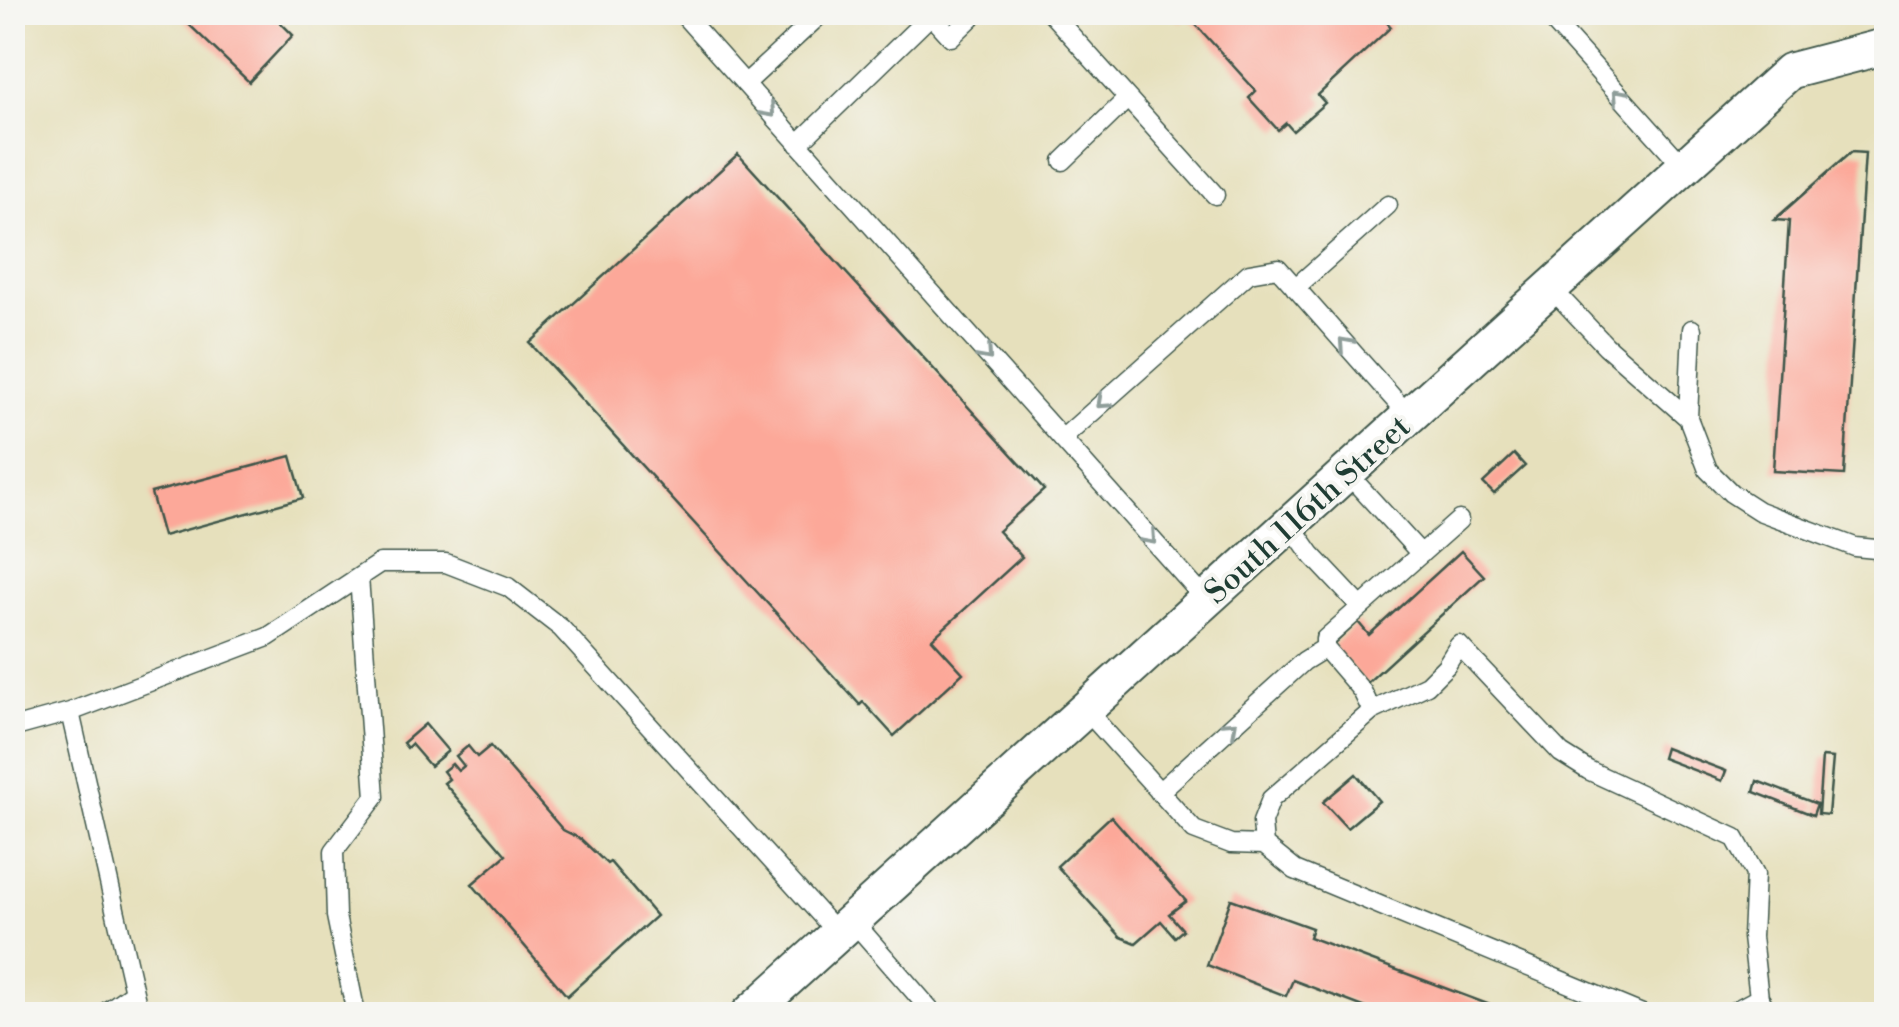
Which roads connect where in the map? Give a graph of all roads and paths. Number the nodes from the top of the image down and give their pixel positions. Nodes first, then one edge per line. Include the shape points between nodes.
1 (681, 12) edge
2 (822, 12) edge
3 (978, 12) edge
4 (1050, 12) edge
5 (1544, 12) edge
6 (1886, 46) edge
7 (745, 84) junction
8 (1128, 98) junction
9 (798, 144) junction
10 (1063, 162) dead end
11 (1684, 167) junction
12 (1214, 196) dead end
13 (1388, 204) dead end
14 (1295, 288) junction
15 (1551, 288) junction
16 (1692, 329) dead end
17 (1409, 416) junction
18 (1688, 418) junction
19 (1062, 439) junction
20 (1347, 473) junction
21 (1459, 520) dead end
22 (1290, 524) junction
23 (1886, 550) edge
24 (1420, 554) junction
25 (358, 577) junction
26 (1206, 600) junction
27 (1361, 607) junction
28 (1324, 648) junction
29 (1086, 710) junction
30 (70, 712) junction
31 (1372, 712) junction
32 (12, 728) edge
33 (1159, 792) junction
34 (1264, 845) junction
35 (845, 927) junction
36 (134, 992) junction
37 (1759, 998) junction
38 (103, 1014) edge
39 (139, 1014) edge
40 (356, 1014) edge
41 (749, 1014) edge
42 (934, 1014) edge
43 (1642, 1014) edge
44 (1729, 1014) edge
45 (1770, 1014) edge

1 - 7 lane
2 - 7 lane
3 - 9 lane via 951,37 931,15
4 - 8 lane
11 -> 5 lane
6 - 11 street, South 116th Street via 1790,71
7 -> 9 lane
8 - 10 lane
8 - 12 lane
9 -> 19 lane
11 - 15 street, South 116th Street
13 - 14 lane
17 -> 14 lane
14 -> 19 lane via 1278,268 1249,273
15 - 17 street, South 116th Street
15 - 18 lane
16 - 18 lane
17 - 20 street, South 116th Street
18 - 23 lane via 1708,470 1731,493 1814,533 1866,551
19 -> 26 lane
20 - 22 street, South 116th Street
20 - 24 lane
21 - 24 lane
22 - 26 street, South 116th Street
22 - 27 lane
24 - 27 lane
25 - 30 lane via 268,637
25 - 35 lane via 380,563 446,562 508,587 561,628
25 - 40 lane via 375,797 334,851 336,916
26 - 29 street, South 116th Street
27 - 28 lane via 1325,639
28 - 31 lane
33 -> 28 lane
29 - 33 lane
29 - 35 street, South 116th Street
30 - 32 lane
30 - 36 lane
31 - 34 lane via 1270,799
31 - 37 lane via 1427,685 1459,645 1561,753 1734,838 1754,874
33 - 34 lane via 1206,838
34 - 43 lane via 1295,870
35 - 41 street, South 116th Street
35 - 42 lane
36 - 38 lane
36 - 39 lane
37 - 44 lane
37 - 45 lane

